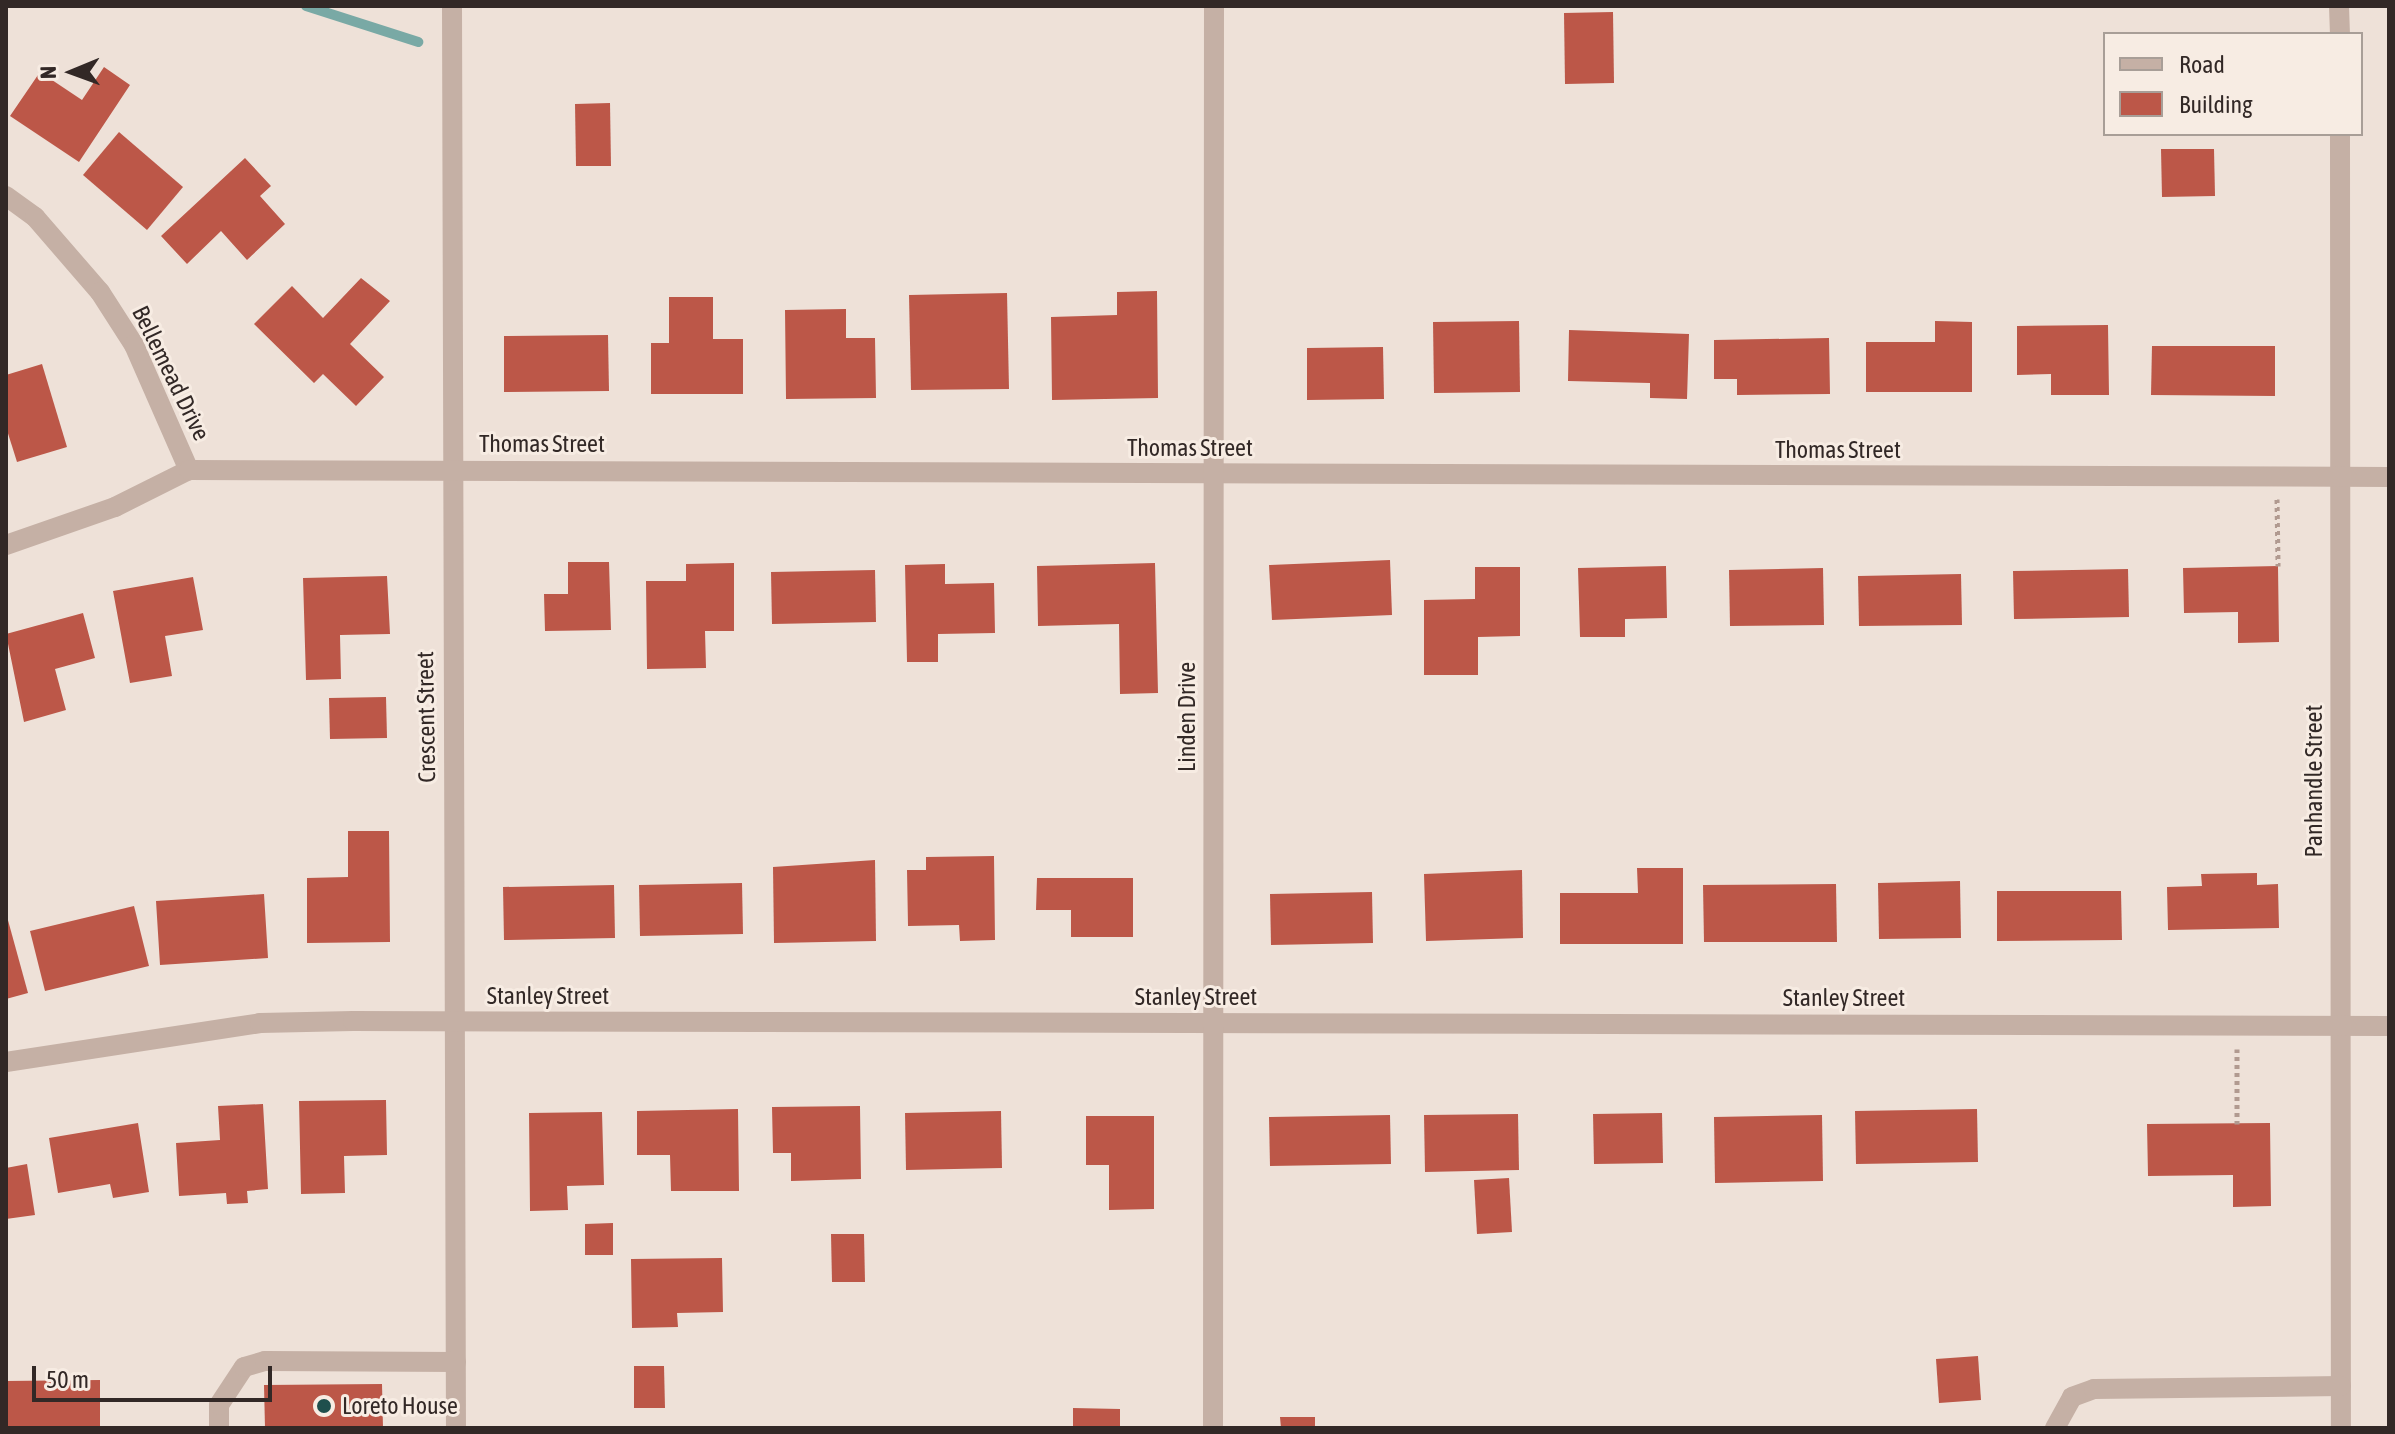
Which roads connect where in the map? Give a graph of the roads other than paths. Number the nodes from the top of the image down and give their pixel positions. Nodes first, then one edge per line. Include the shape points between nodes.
1 (452, 6) edge
2 (1214, 6) edge
3 (2339, 6) edge
4 (2340, 32) edge
5 (2340, 136) edge
6 (6, 196) edge
7 (189, 470) junction
8 (450, 470) junction
9 (1213, 474) junction
10 (2341, 477) junction
11 (2389, 477) edge
12 (6, 545) edge
13 (455, 1021) junction
14 (1213, 1023) junction
15 (2338, 1026) junction
16 (2389, 1026) edge
17 (6, 1062) edge
18 (456, 1362) junction
19 (2341, 1386) junction
20 (219, 1428) edge
21 (456, 1428) edge
22 (1213, 1428) edge
23 (2055, 1428) edge
24 (2341, 1428) edge

1 - 8 street, Crescent Street
2 - 9 street, Linden Drive
3 - 4 street
5 - 10 street, Panhandle Street
6 - 7 street, Bellemead Drive via 35,217 100,292 134,345
7 - 8 street, Thomas Street
7 - 12 street, Thomas Street via 115,507
8 - 9 street, Thomas Street
8 - 13 street, Crescent Street
9 - 10 street, Thomas Street
9 - 14 street, Linden Drive
10 - 11 street, Thomas Street
10 - 15 street, Panhandle Street
13 - 14 street, Stanley Street
13 - 17 street, Stanley Street via 260,1023
13 - 18 street, Crescent Street
14 - 15 street, Stanley Street
14 - 22 street, Linden Drive
15 - 16 street, Stanley Street
15 - 19 street, Panhandle Street
18 - 20 street via 265,1361 244,1367 219,1405
18 - 21 street, Crescent Street
19 - 23 street via 2094,1389 2072,1397
19 - 24 street, Panhandle Street

